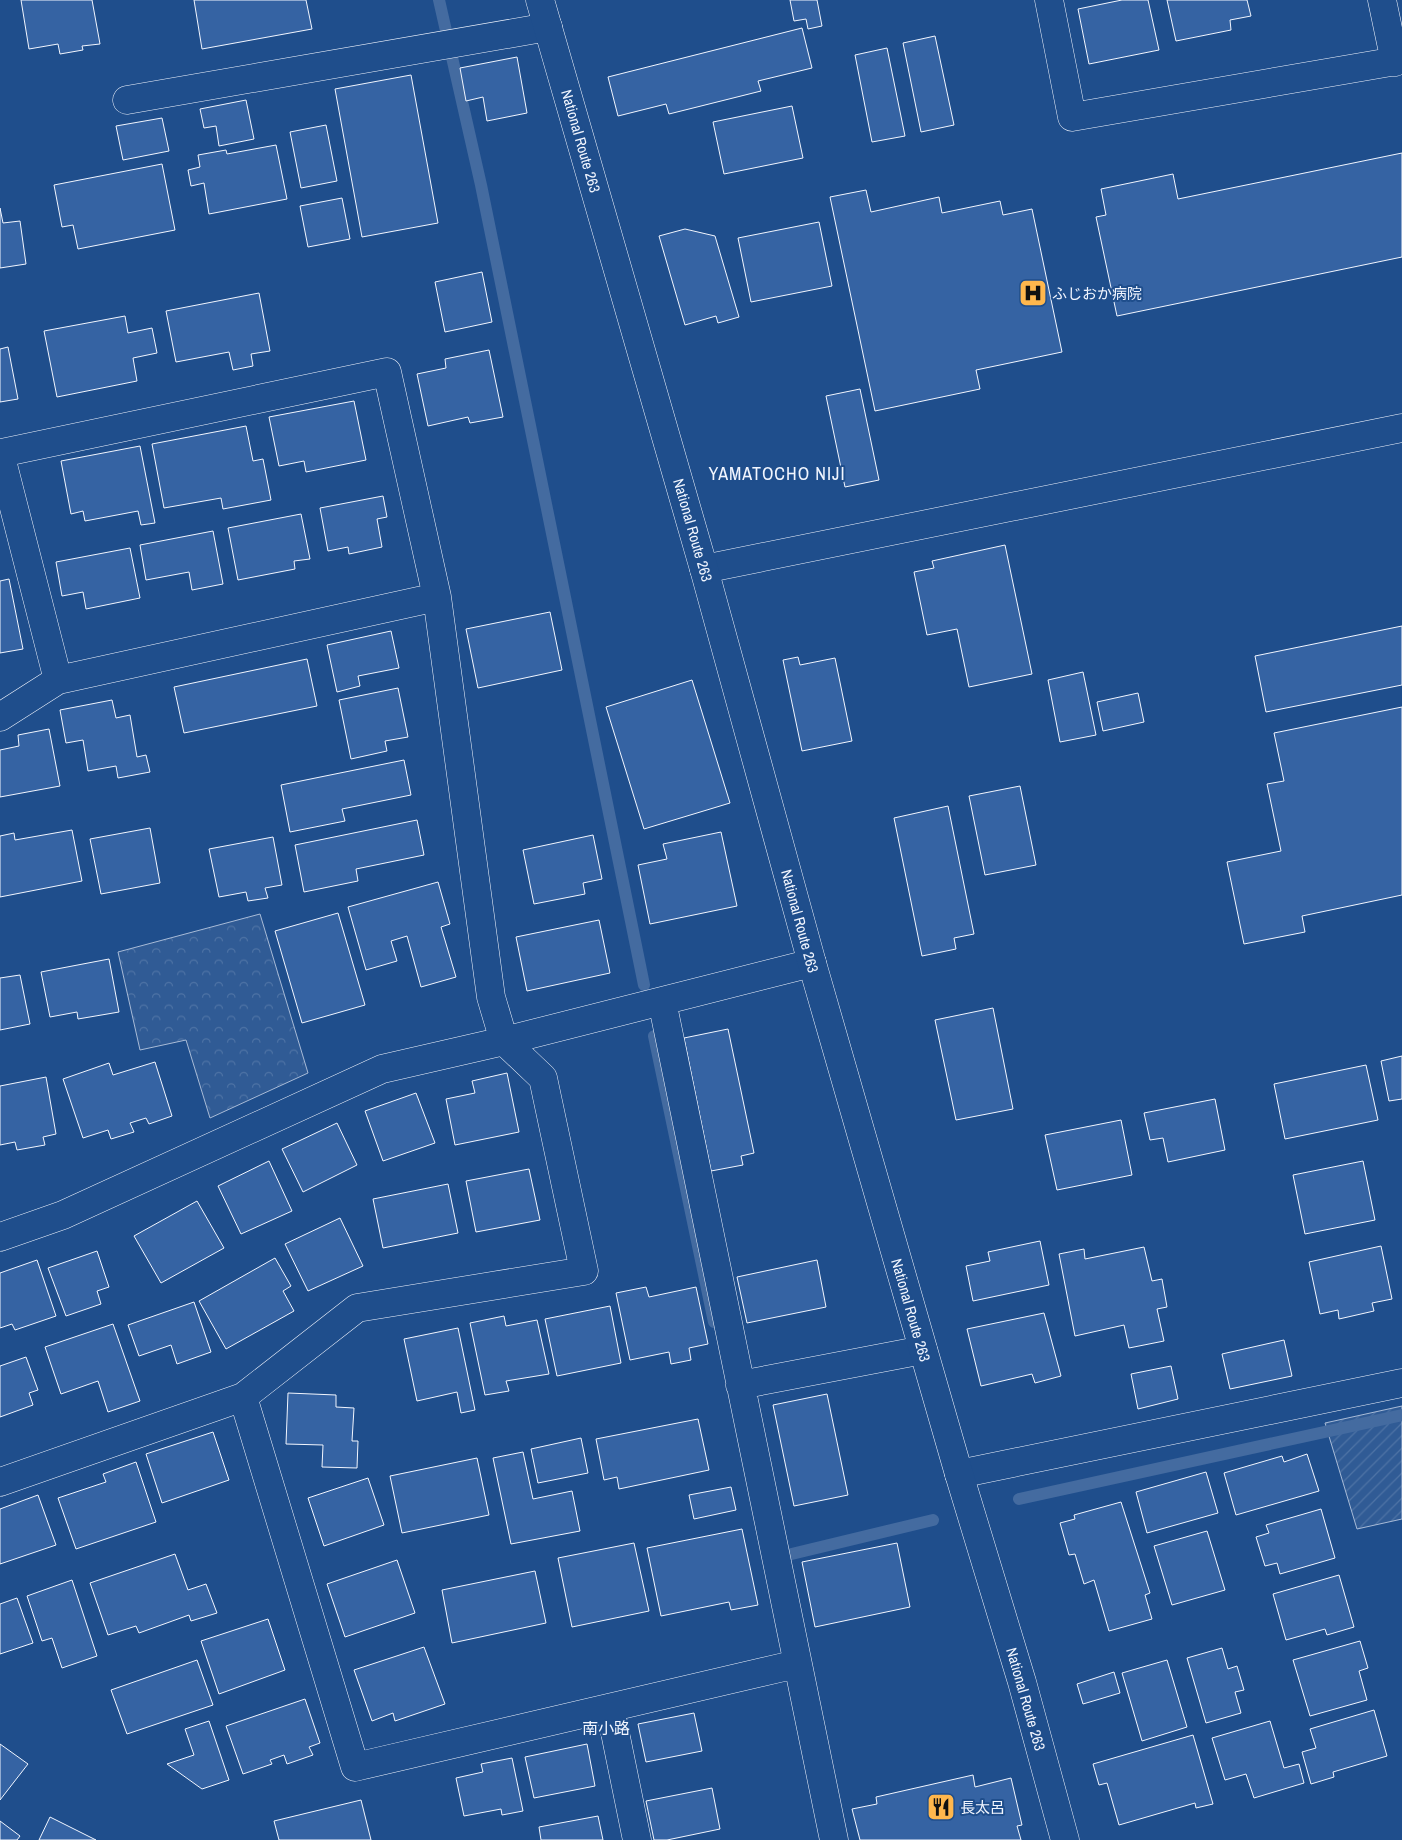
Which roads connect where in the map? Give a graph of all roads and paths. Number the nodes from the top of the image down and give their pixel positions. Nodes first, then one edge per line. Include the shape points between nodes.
1 (540, 0) edge
2 (1049, 0) edge
3 (1382, 0) edge
4 (548, 27) junction
5 (1398, 61) edge
6 (127, 100) dead end
7 (1402, 428) edge
8 (0, 453) edge
9 (704, 569) junction
10 (437, 597) junction
11 (58, 680) junction
12 (0, 717) edge
13 (812, 963) junction
14 (662, 1001) junction
15 (504, 1041) junction
16 (0, 1238) edge
17 (923, 1350) junction
18 (1402, 1383) edge
19 (740, 1386) junction
20 (243, 1397) junction
21 (959, 1474) junction
22 (0, 1482) edge
23 (797, 1664) junction
24 (610, 1708) junction
25 (638, 1840) edge
26 (834, 1840) edge
27 (1064, 1840) edge

1 - 4 main road, National Route 263
2 - 5 main road via 1072,117
3 - 5 main road
4 - 6 main road
4 - 9 main road, National Route 263
7 - 9 main road
8 - 10 main road via 387,372
8 - 11 main road
9 - 13 main road, National Route 263
10 - 11 main road
10 - 15 main road via 491,997
11 - 12 main road
13 - 14 main road
13 - 17 main road, National Route 263
14 - 15 main road
14 - 19 main road
15 - 16 main road via 382,1069 63,1214
15 - 20 main road via 543,1078 584,1272 357,1308
17 - 19 main road
17 - 21 main road, National Route 263
18 - 21 main road
19 - 23 main road
20 - 22 main road
20 - 24 main road via 355,1767
21 - 27 main road, National Route 263 via 1022,1682
23 - 24 main road
23 - 26 main road
24 - 25 main road

